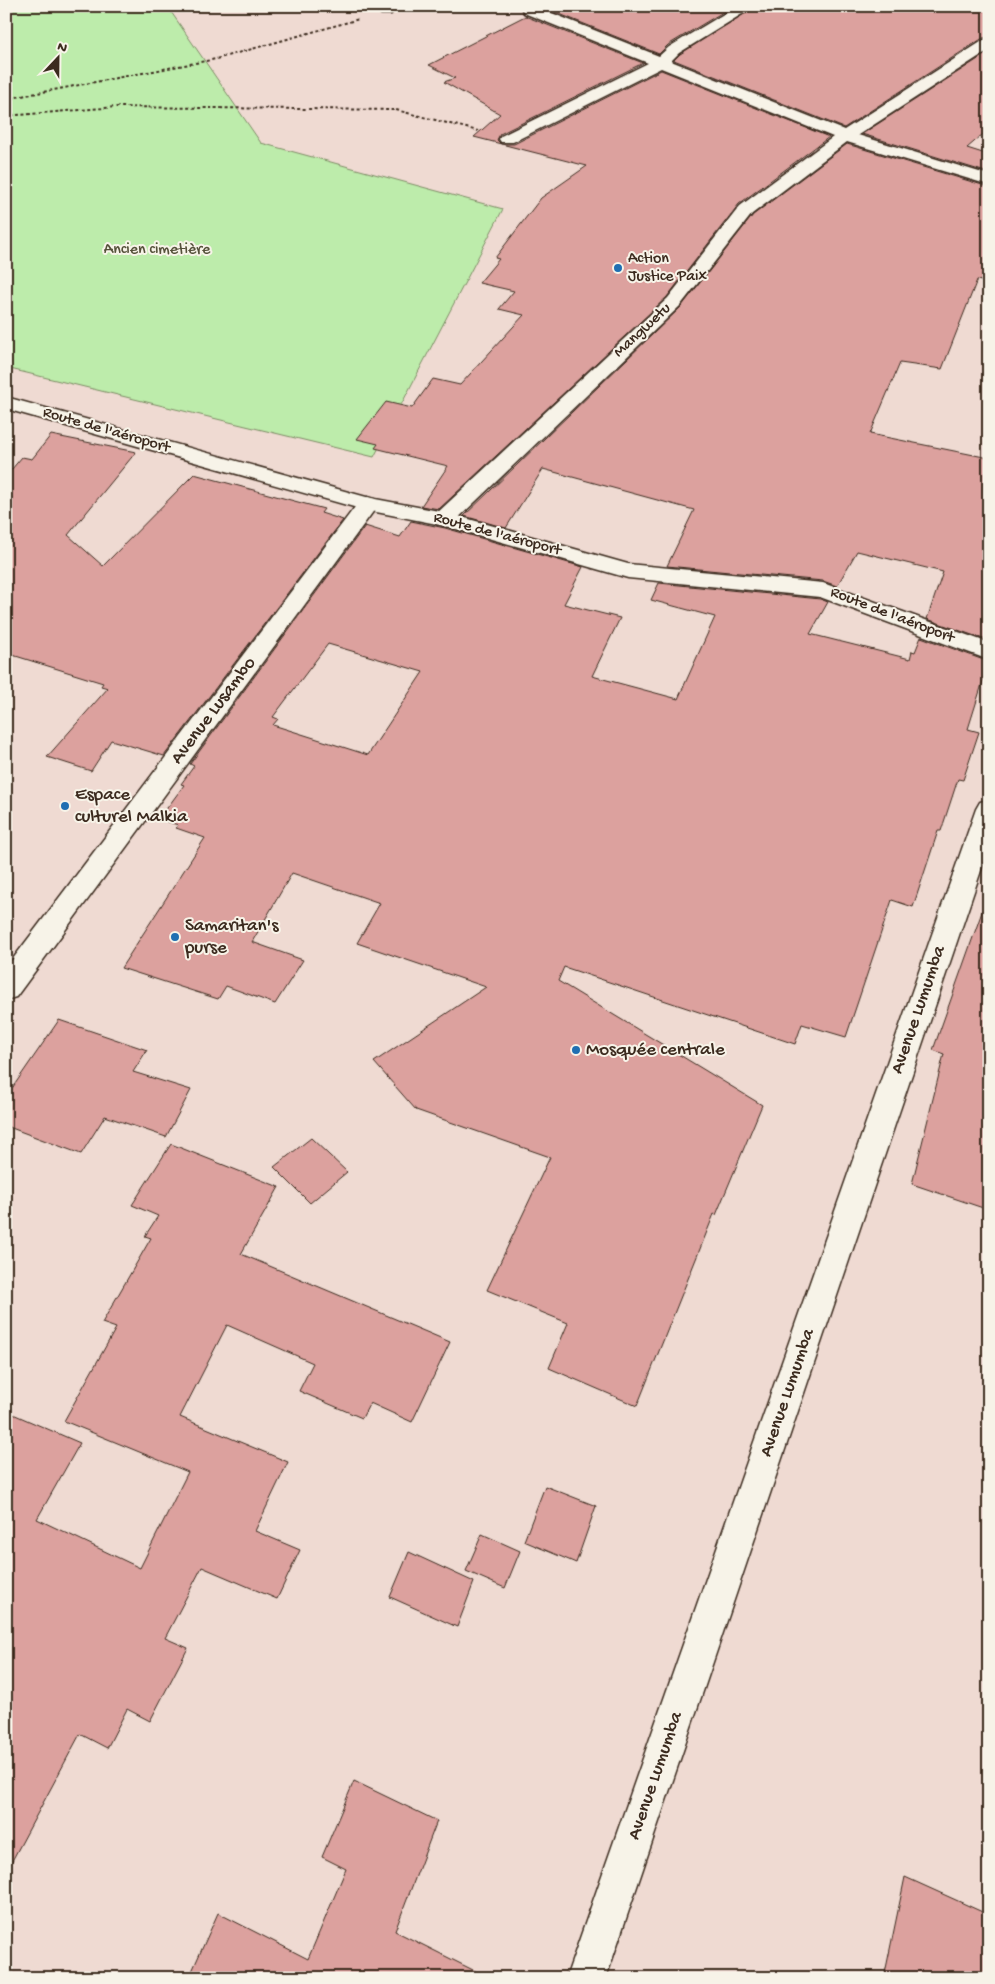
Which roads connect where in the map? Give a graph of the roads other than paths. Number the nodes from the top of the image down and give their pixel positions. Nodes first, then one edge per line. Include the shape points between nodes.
1 (527, 6) edge
2 (748, 6) edge
3 (989, 43) edge
4 (662, 62) junction
5 (845, 136) junction
6 (506, 139) road end
7 (989, 180) edge
8 (6, 403) edge
9 (368, 504) junction
10 (444, 518) junction
11 (989, 652) edge
12 (989, 809) edge
13 (6, 989) edge
14 (586, 1978) edge

1 - 4 street via 529,10
2 - 4 street via 674,50
3 - 5 street, Mangwetu
4 - 5 street
4 - 6 street
5 - 7 street
5 - 10 street, Mangwetu via 746,210 674,302
8 - 9 street, Route de l'aéroport
9 - 10 street, Route de l'aéroport
9 - 13 street, Avenue Lusambo
10 - 11 street, Route de l'aéroport via 628,571 823,590
12 - 14 street, Avenue Lumumba

